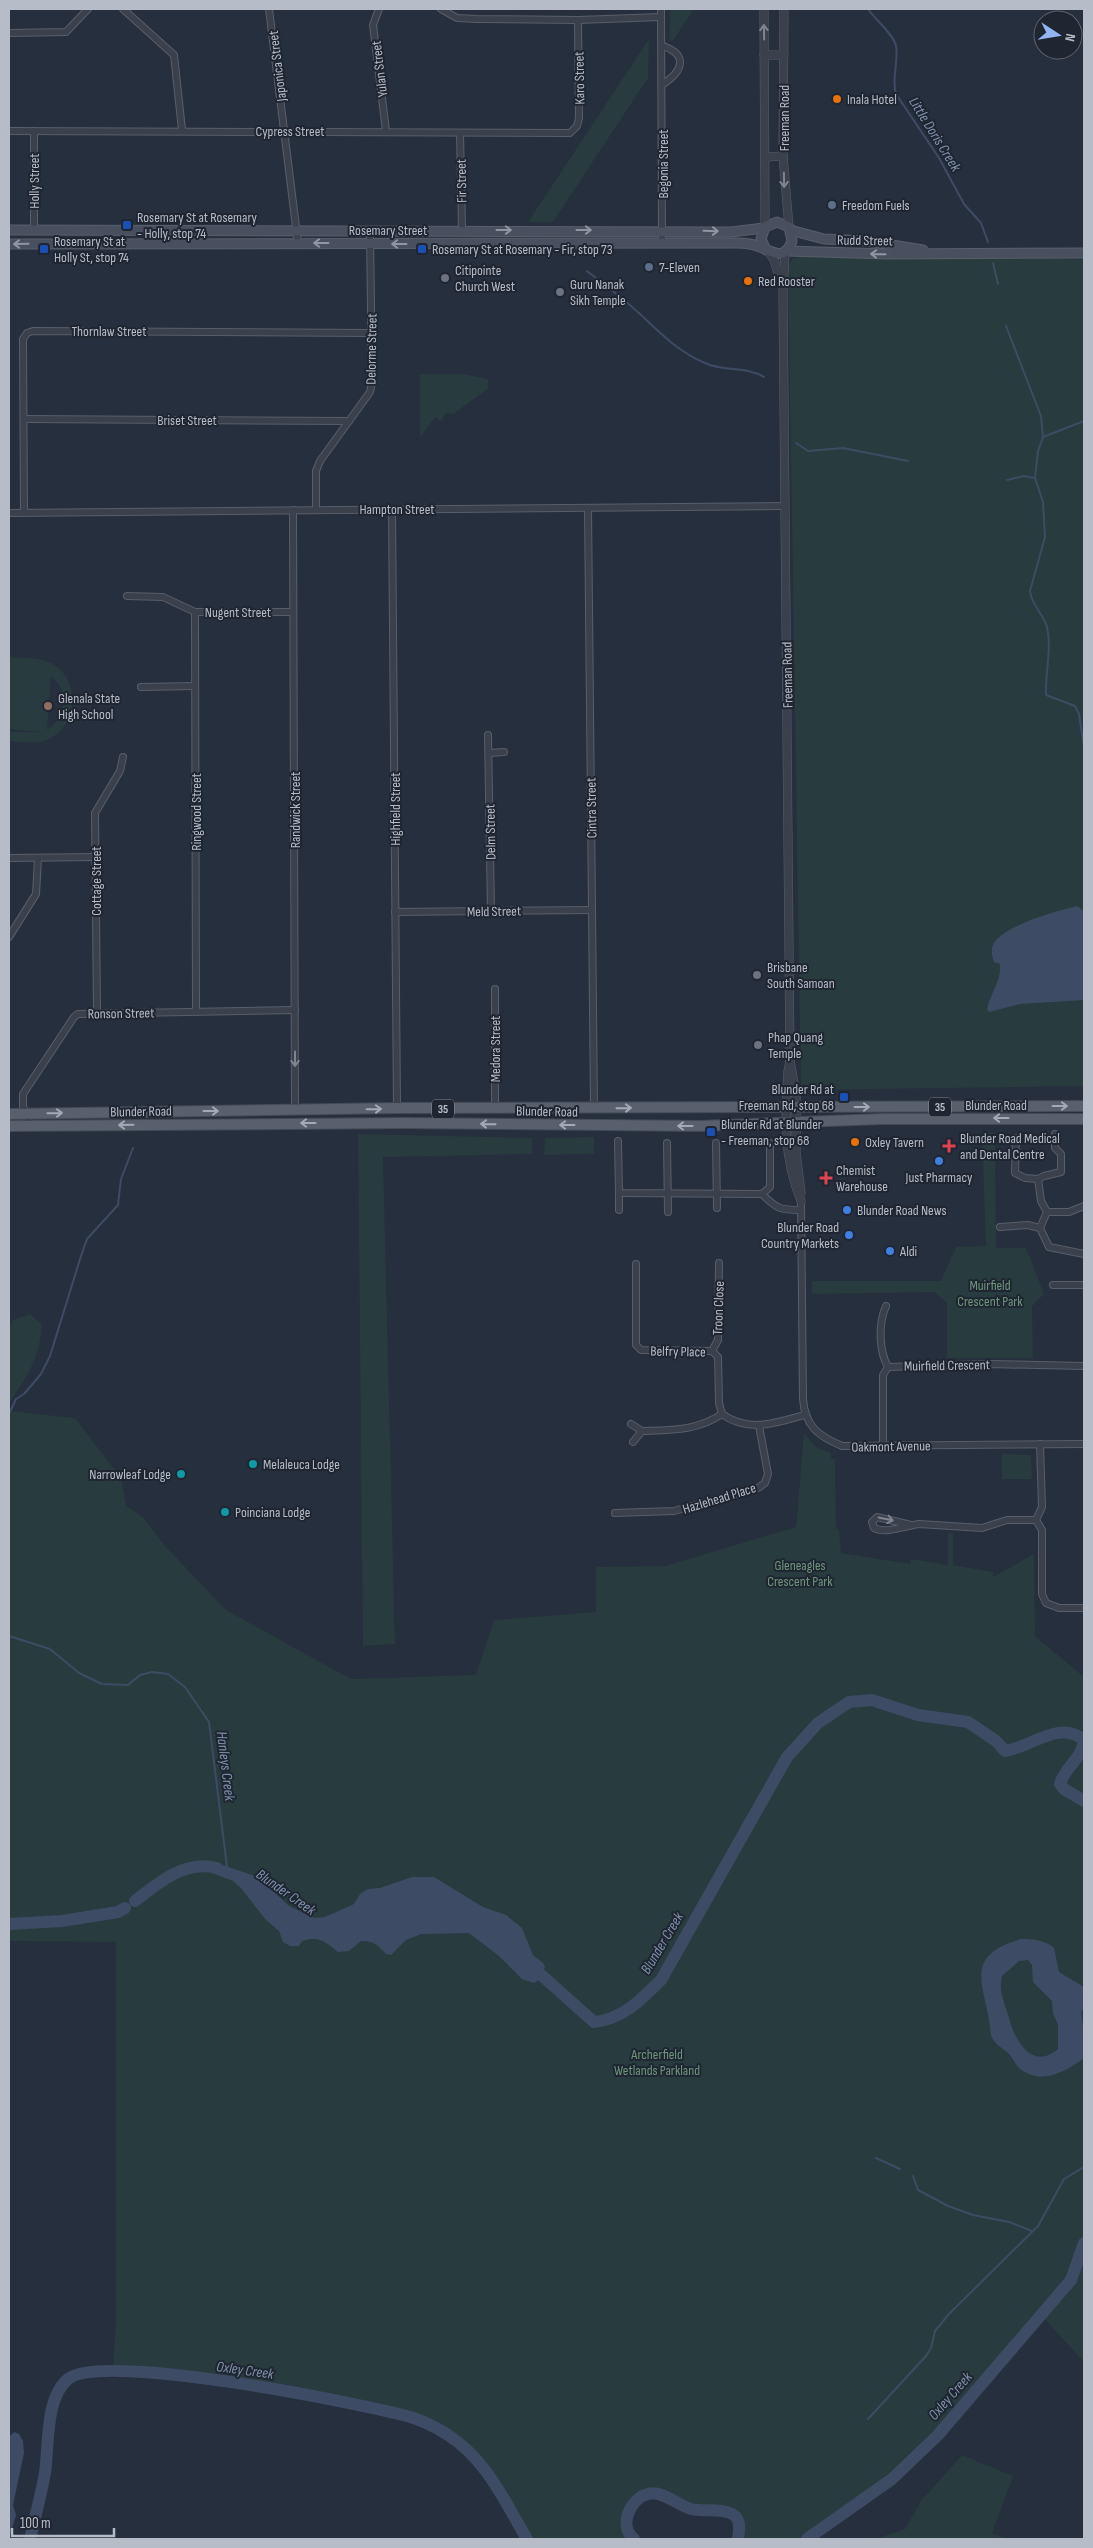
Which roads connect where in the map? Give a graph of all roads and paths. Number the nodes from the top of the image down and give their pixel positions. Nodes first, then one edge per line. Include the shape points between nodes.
1 (88, 9) edge
2 (123, 9) edge
3 (269, 9) edge
4 (379, 9) edge
5 (441, 9) edge
6 (661, 9) edge
7 (764, 9) edge
8 (784, 9) edge
9 (661, 17) junction
10 (578, 20) junction
11 (9, 33) edge
12 (663, 46) junction
13 (764, 55) junction
14 (784, 55) junction
15 (663, 84) junction
16 (182, 130) junction
17 (9, 131) edge
18 (34, 131) junction
19 (284, 131) junction
20 (386, 131) junction
21 (460, 133) junction
22 (570, 133) joint
23 (783, 156) junction
24 (765, 157) junction
25 (765, 227) junction
26 (790, 228) junction
27 (9, 230) edge
28 (34, 230) junction
29 (296, 230) junction
30 (462, 230) junction
31 (535, 230) junction
32 (662, 230) junction
33 (370, 231) junction
34 (298, 243) junction
35 (662, 243) junction
36 (9, 244) edge
37 (370, 244) junction
38 (535, 244) junction
39 (767, 251) junction
40 (786, 251) junction
41 (1084, 253) edge
42 (944, 254) junction
43 (783, 290) junction
44 (372, 333) junction
45 (24, 419) junction
46 (349, 421) junction
47 (785, 506) junction
48 (588, 508) junction
49 (392, 509) junction
50 (292, 510) junction
51 (316, 510) junction
52 (24, 512) junction
53 (9, 513) edge
54 (127, 596) dead end
55 (195, 612) junction
56 (293, 612) junction
57 (195, 686) junction
58 (141, 687) dead end
59 (488, 735) dead end
60 (504, 752) dead end
61 (489, 753) junction
62 (123, 757) dead end
63 (96, 857) junction
64 (9, 858) edge
65 (38, 858) junction
66 (592, 910) junction
67 (491, 911) junction
68 (395, 912) junction
69 (9, 937) edge
70 (495, 989) dead end
71 (295, 1010) junction
72 (196, 1011) junction
73 (97, 1012) junction
74 (1084, 1106) edge
75 (397, 1108) junction
76 (594, 1108) junction
77 (791, 1108) junction
78 (495, 1109) junction
79 (295, 1111) junction
80 (9, 1114) edge
81 (25, 1114) junction
82 (1084, 1119) edge
83 (791, 1122) junction
84 (9, 1126) edge
85 (30, 1126) junction
86 (1055, 1134) dead end
87 (1016, 1138) dead end
88 (618, 1141) dead end
89 (667, 1143) dead end
90 (716, 1143) dead end
91 (770, 1143) dead end
92 (1038, 1180) junction
93 (668, 1192) junction
94 (619, 1193) junction
95 (717, 1193) junction
96 (762, 1194) junction
97 (801, 1201) joint
98 (1084, 1206) edge
99 (717, 1208) dead end
100 (619, 1210) dead end
101 (801, 1210) junction
102 (668, 1212) dead end
103 (1048, 1212) junction
104 (1000, 1227) dead end
105 (1040, 1228) junction
106 (1084, 1254) edge
107 (719, 1263) dead end
108 (636, 1264) dead end
109 (1053, 1285) dead end
110 (1084, 1285) edge
111 (886, 1306) dead end
112 (712, 1351) junction
113 (1084, 1366) edge
114 (888, 1368) junction
115 (722, 1414) junction
116 (804, 1414) junction
117 (631, 1424) dead end
118 (759, 1426) junction
119 (642, 1431) junction
120 (633, 1442) dead end
121 (1040, 1444) junction
122 (1084, 1444) edge
123 (883, 1446) junction
124 (615, 1513) dead end
125 (1036, 1520) junction
126 (911, 1525) junction
127 (1084, 1608) edge

1 - 11 street via 66,32
2 - 16 street via 174,55
3 - 19 street, Japonica Street
4 - 20 street, Yulan Street via 373,25
5 - 10 street via 457,18
6 - 9 street, Begonia Street
13 -> 7 street, Freeman Road
8 - 14 street, Freeman Road
9 - 10 street
9 - 12 street, Begonia Street
10 - 22 street, Karo Street via 580,118
12 - 15 street, Begonia Street
12 - 15 street via 679,56 680,65 674,77
13 - 14 street
13 - 24 street, Freeman Road
14 - 23 street, Freeman Road
15 - 32 street, Begonia Street
16 - 18 street, Cypress Street
16 - 19 street, Cypress Street
17 - 18 street, Cypress Street
18 - 28 street, Holly Street
19 - 20 street, Cypress Street
19 - 29 street, Japonica Street
20 - 21 street, Cypress Street
21 - 22 street, Cypress Street
21 - 30 street, Fir Street
23 - 24 street
23 -> 26 street, Freeman Road
24 - 25 street, Freeman Road
25 - 26 main road via 777,222
32 -> 25 main road, Rosemary Street via 731,232
25 - 39 main road via 761,239
26 - 40 main road via 792,241
26 - 42 main road, Rudd Street via 824,239 874,242
27 - 28 main road, Rosemary Street
28 - 29 main road, Rosemary Street
29 - 33 main road, Rosemary Street
29 - 34 street, Japonica Street
30 -> 31 main road, Rosemary Street
30 - 33 main road, Rosemary Street
31 -> 32 main road, Rosemary Street
31 - 38 main road
32 - 35 street, Begonia Street
33 - 37 street, Delorme Street
34 -> 36 main road, Rosemary Street
37 -> 34 main road, Rosemary Street
35 - 38 main road, Rosemary Street
35 - 39 main road, Rosemary Street via 749,244
38 -> 37 main road, Rosemary Street
37 - 44 street, Delorme Street
39 - 40 main road via 773,254
39 - 43 street, Freeman Road via 774,260
42 -> 40 main road, Rudd Street
40 - 43 street, Freeman Road
41 - 42 main road, Rudd Street
43 - 47 street, Freeman Road
44 - 45 street, Thornlaw Street via 33,331 26,333 24,339
44 - 46 street, Delorme Street via 370,392
45 - 46 street, Briset Street
45 - 52 street, Thornlaw Street
46 - 51 street, Delorme Street via 316,471
47 - 48 street, Hampton Street
47 - 77 street, Freeman Road via 790,1061 794,1072
48 - 49 street, Hampton Street
48 - 66 street, Cintra Street
49 - 51 street, Hampton Street
49 - 68 street, Highfield Street
50 - 51 street, Hampton Street
50 - 52 street, Hampton Street
50 - 56 street, Randwick Street
52 - 53 street, Hampton Street
54 - 55 street, Nugent Street via 163,597
55 - 56 street, Nugent Street
55 - 57 street, Ringwood Street
56 - 71 street, Randwick Street
57 - 58 street
57 - 72 street, Ringwood Street
59 - 61 street, Delm Street
60 - 61 street
61 - 67 street, Delm Street
62 - 63 street, Cottage Street via 120,771 95,813
63 - 65 street
63 - 73 street, Cottage Street
64 - 65 street
65 - 69 street via 36,894
66 - 67 street, Meld Street
66 - 76 street, Cintra Street
67 - 68 street, Meld Street
68 - 75 street, Highfield Street
70 - 78 street, Medora Street
71 - 72 street, Ronson Street
71 -> 79 street, Randwick Street
72 - 73 street, Ronson Street
73 - 81 street, Ronson Street via 74,1017 23,1094
77 -> 74 main road, Blunder Road / 35
75 - 78 main road, Blunder Road / 35
79 -> 75 main road, Blunder Road / 35
76 -> 77 main road, Blunder Road / 35
76 - 78 main road, Blunder Road / 35
77 - 83 street
81 -> 79 main road, Blunder Road / 35
80 - 81 main road, Blunder Road / 35
81 - 85 street, Ronson Street
82 -> 83 main road, Blunder Road / 35
83 -> 85 main road, Blunder Road / 35 via 700,1126 395,1122
83 - 97 street
84 - 85 main road, Blunder Road / 35
86 - 92 street via 1055,1148 1061,1154 1061,1172
87 - 92 street via 1015,1173
88 - 94 street
89 - 93 street
90 - 95 street
91 - 96 street via 770,1187
92 - 103 street via 1041,1201
93 - 94 street
93 - 95 street
93 - 102 street
94 - 100 street
95 - 96 street
95 - 99 street
96 - 101 street via 782,1210
97 - 101 street
98 - 103 street via 1069,1212
101 - 116 street
103 - 105 street
104 - 105 street
105 - 106 street via 1048,1248
107 - 112 street, Troon Close via 718,1340
108 - 112 street, Belfry Place via 636,1345 646,1352
109 - 110 street
111 - 114 street via 882,1314 882,1356
112 - 115 street, Belfry Place via 718,1357
113 - 114 street, Muirfield Crescent via 988,1364
114 - 123 street, Muirfield Crescent via 883,1375
115 - 118 street via 737,1423
115 - 119 street via 691,1428
116 - 118 street
116 - 123 street, Oakmont Avenue via 822,1438 842,1446
117 - 119 street
118 - 124 street, Hazlehead Place via 768,1474 765,1483 758,1488 674,1511
119 - 120 street
121 - 122 street, Oakmont Avenue
121 - 123 street, Oakmont Avenue
121 - 125 street via 1042,1507
125 - 126 street via 1006,1520 988,1528
125 - 127 street via 1042,1530 1042,1594 1046,1603 1059,1608
126 -> 126 street via 878,1530 872,1522 883,1517

